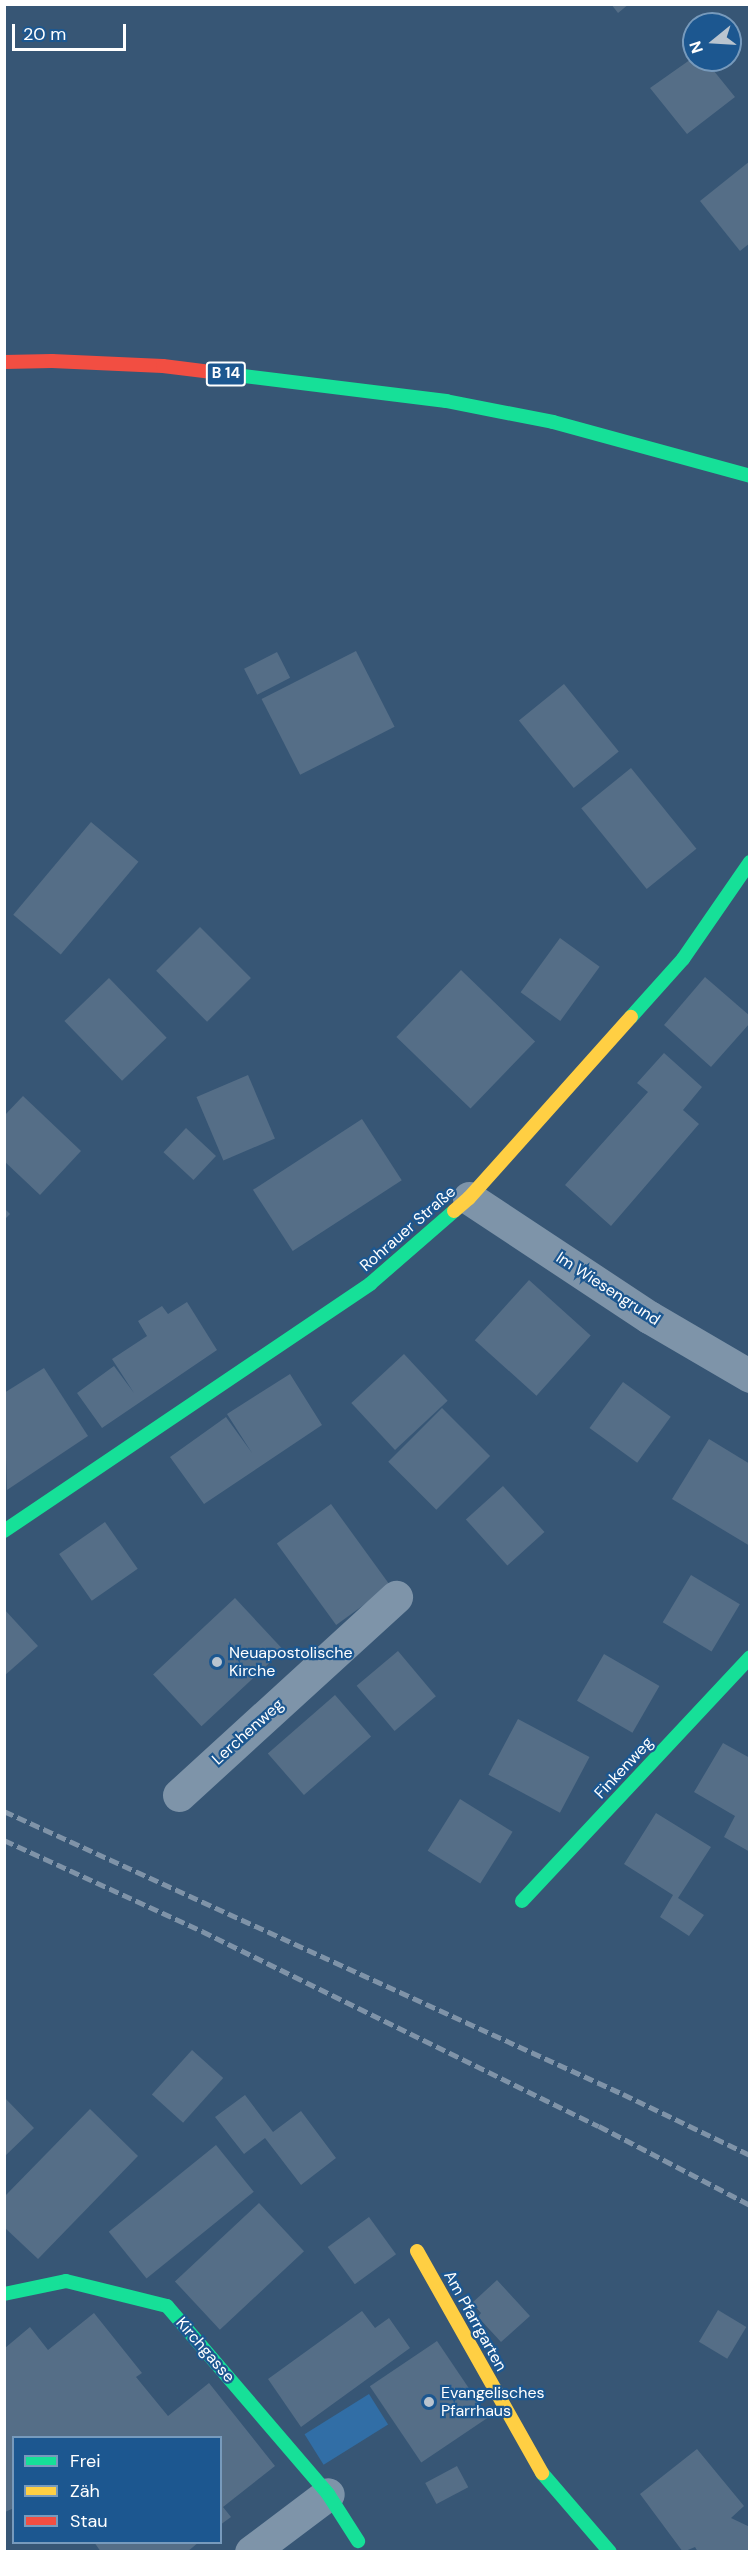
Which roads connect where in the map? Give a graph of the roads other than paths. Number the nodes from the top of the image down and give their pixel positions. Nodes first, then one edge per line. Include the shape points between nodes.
1 (4, 362) edge
2 (750, 476) edge
3 (750, 862) edge
4 (469, 1198) junction
5 (750, 1376) edge
6 (4, 1531) edge
7 (396, 1597) dead end
8 (750, 1658) edge
9 (179, 1795) dead end
10 (522, 1901) dead end
11 (417, 2251) dead end
12 (4, 2294) edge
13 (328, 2494) junction
14 (358, 2541) dead end
15 (251, 2552) edge
16 (610, 2552) edge

1 - 2 street, B 14 via 163,366 446,401 553,422
3 - 4 street, Rohrauer Straße via 682,959
4 - 5 street, Im Wiesengrund via 650,1317
4 - 6 street, Rohrauer Straße via 370,1284
7 - 9 street, Lerchenweg
8 - 10 street, Finkenweg
11 - 16 street, Am Pfarrgarten via 537,2467
12 - 13 street, Kirchgasse via 66,2281 167,2306
13 - 14 street, Kirchgasse
13 - 15 street

